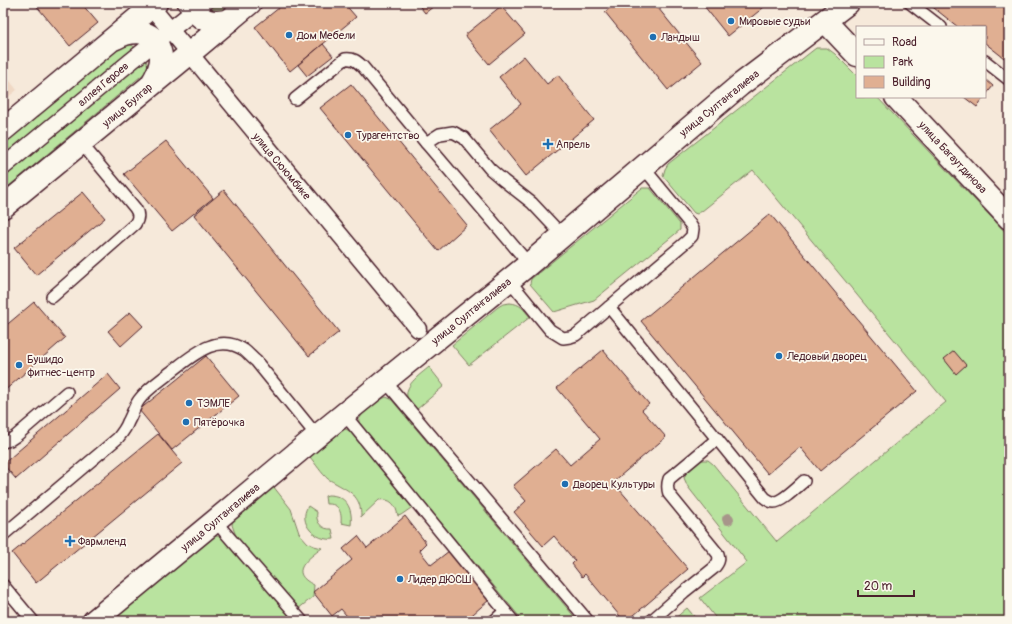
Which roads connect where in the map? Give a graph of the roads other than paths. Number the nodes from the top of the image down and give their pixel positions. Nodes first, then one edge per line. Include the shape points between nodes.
1 (250, 3) edge
2 (848, 3) edge
3 (910, 3) edge
4 (152, 4) edge
5 (196, 5) edge
6 (230, 20) junction
7 (825, 21) junction
8 (940, 26) edge
9 (163, 35) junction
10 (112, 39) junction
11 (189, 54) junction
12 (856, 54) edge
13 (986, 62) edge
14 (1008, 79) edge
15 (150, 86) junction
16 (897, 98) edge
17 (295, 99) dead end
18 (3, 130) edge
19 (81, 143) junction
20 (426, 143) junction
21 (3, 167) edge
22 (643, 167) junction
23 (3, 207) edge
24 (1009, 218) edge
25 (562, 235) junction
26 (529, 264) junction
27 (509, 280) junction
28 (52, 296) dead end
29 (609, 307) junction
30 (418, 329) dead end
31 (385, 381) junction
32 (67, 392) dead end
33 (344, 414) junction
34 (317, 436) junction
35 (717, 439) junction
36 (3, 442) edge
37 (804, 481) dead end
38 (216, 521) junction
39 (3, 534) edge
40 (3, 585) edge
41 (505, 611) junction
42 (33, 621) edge
43 (94, 621) edge
44 (302, 621) edge
45 (494, 621) edge
46 (513, 621) edge
47 (588, 621) edge
48 (651, 621) edge

1 - 6 street, улица Булгар
2 - 7 street, улица Султангалиева
3 - 8 lane
4 - 9 street, улица Сююмбике
4 - 10 street
5 - 6 street via 199,16 210,22
5 - 9 street, аллея Героев
6 - 11 street, улица Булгар
7 - 12 street
7 - 22 street, улица Султангалиева via 740,85
9 - 10 street via 137,32
9 - 11 street, улица Сююмбике
9 - 15 street via 160,48 161,63
9 - 21 street, аллея Героев
10 - 18 street
11 - 15 street, улица Булгар
11 - 30 street, улица Сююмбике
13 - 14 lane
15 - 19 street, улица Булгар
16 - 24 street, улица Багаутдинова
17 - 20 lane via 345,59 350,58 363,67
19 - 23 street, улица Булгар
19 - 28 lane via 135,208 139,217 135,224
20 - 25 lane via 440,134 453,132 464,138 490,168 532,203
20 - 26 lane
22 - 25 street, улица Султангалиева
22 - 29 lane via 694,229 687,241
25 - 26 street, улица Султангалиева
26 - 27 street, улица Султангалиева
27 - 29 lane via 550,330 563,338 576,335
27 - 31 street, улица Султангалиева
29 - 35 lane
31 - 33 street, улица Султангалиева
31 - 47 lane
32 - 36 lane via 16,436
33 - 34 street, улица Султангалиева
33 - 41 lane
34 - 38 street, улица Султангалиева
34 - 39 lane via 256,361 244,350 233,345 219,344 206,348 147,391 139,400 118,438
35 - 37 lane via 764,498 770,502 781,499
35 - 48 lane via 669,479 667,489 718,554 718,564
38 - 43 street, улица Султангалиева
38 - 44 lane
40 - 42 lane
41 - 45 lane
41 - 46 lane

